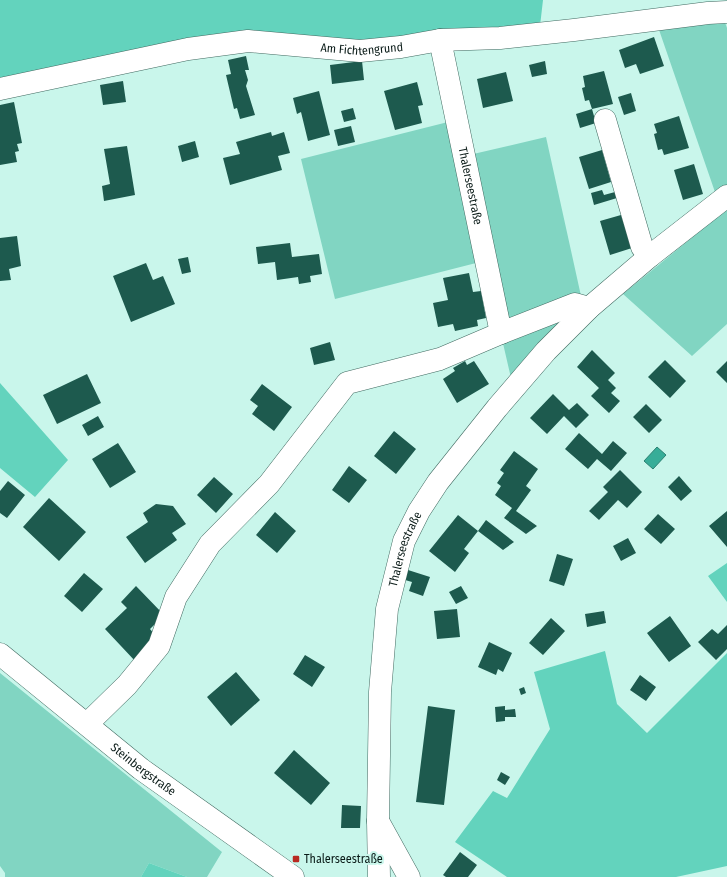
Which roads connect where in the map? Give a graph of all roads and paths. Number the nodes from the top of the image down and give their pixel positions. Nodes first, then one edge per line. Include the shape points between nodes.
1 (727, 12) edge
2 (440, 40) junction
3 (0, 89) edge
4 (605, 120) dead end
5 (727, 196) edge
6 (650, 256) junction
7 (589, 308) junction
8 (500, 333) junction
9 (0, 654) edge
10 (87, 724) junction
11 (378, 822) junction
12 (293, 877) edge
13 (379, 877) edge
14 (410, 877) edge

1 - 2 street, Am Fichtengrund via 708,12 500,38
2 - 3 street, Am Fichtengrund via 360,51 248,41 188,49
2 - 8 street, Thalerseestraße
4 - 6 street via 642,247
5 - 6 street, Thalerseestraße
6 - 7 street, Thalerseestraße
7 - 8 street via 576,304
7 - 11 street, Thalerseestraße via 541,357 443,476 419,511 404,541 387,609 380,692
8 - 10 street via 440,359 347,383 269,484 210,544 176,597 159,646 127,685
9 - 10 street, Steinbergstraße
10 - 12 street, Steinbergstraße via 141,769
11 - 13 street, Thalerseestraße
11 - 14 street

